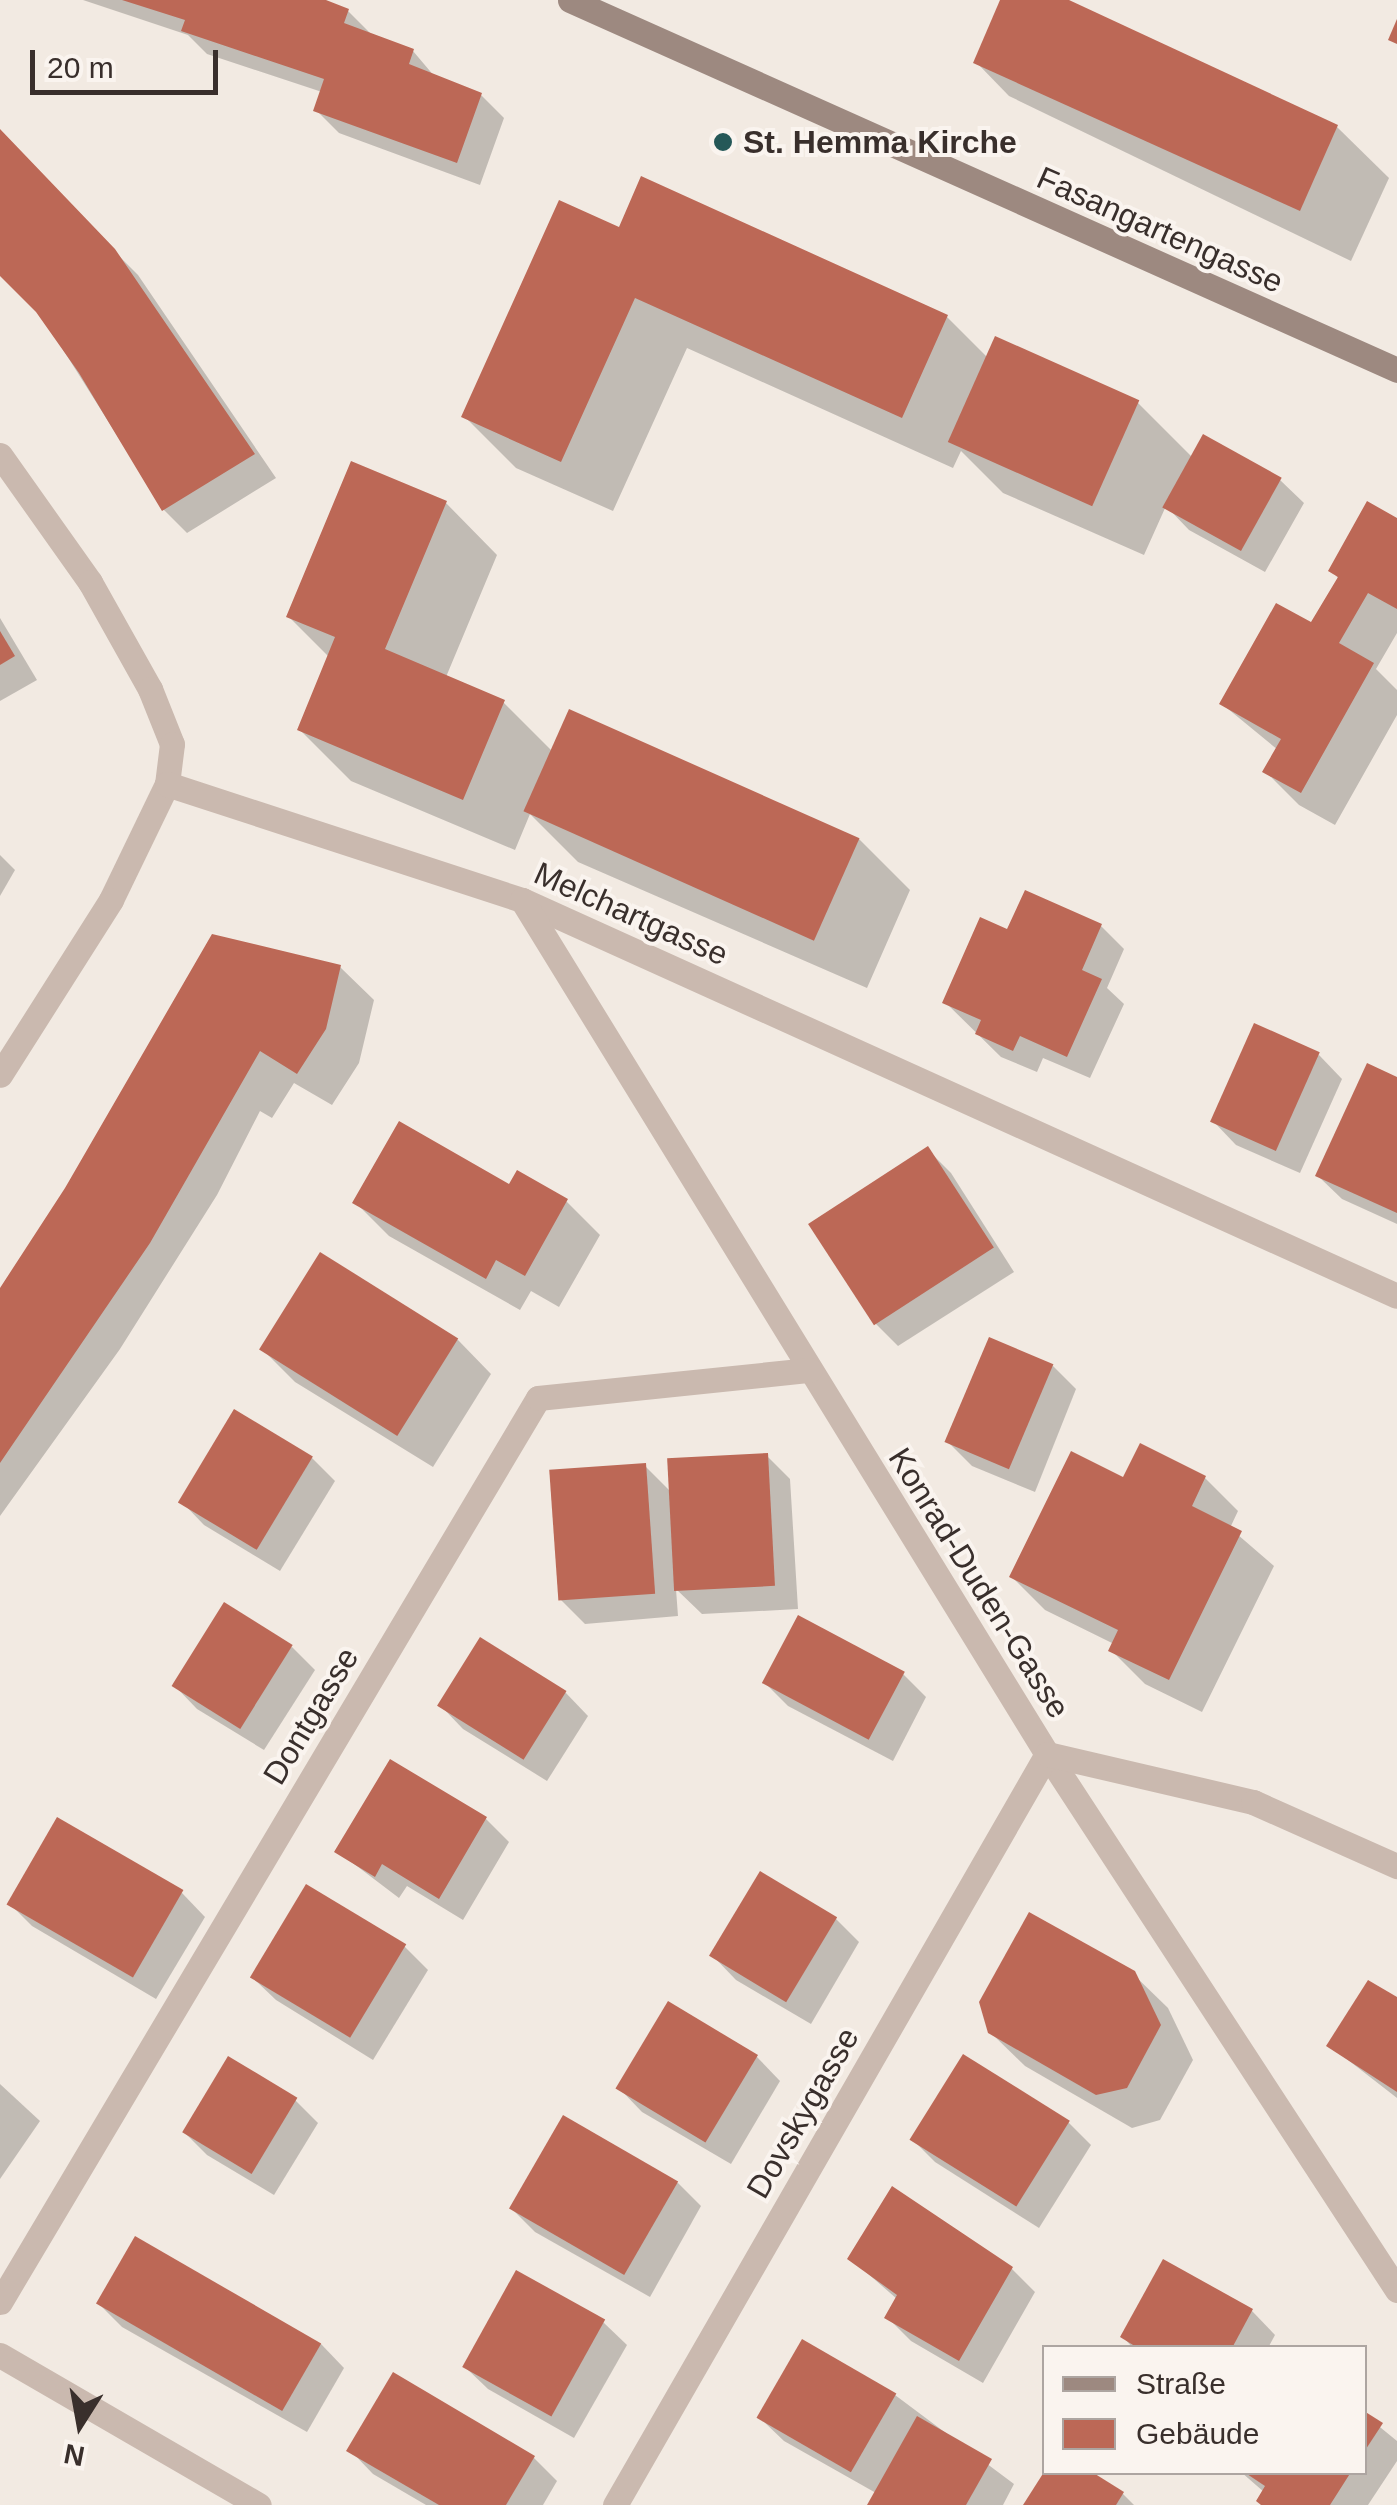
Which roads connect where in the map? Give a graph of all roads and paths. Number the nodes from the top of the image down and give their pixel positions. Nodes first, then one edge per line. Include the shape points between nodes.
1 (570, 0) edge
2 (1397, 370) edge
3 (0, 455) edge
4 (168, 784) junction
5 (522, 900) junction
6 (0, 1076) edge
7 (1397, 1296) edge
8 (810, 1370) junction
9 (1046, 1754) junction
10 (1397, 1866) edge
11 (1397, 2290) edge
12 (0, 2302) edge
13 (0, 2355) edge
14 (259, 2505) edge
15 (615, 2505) edge

1 - 2 main road, Fasangartengasse
3 - 4 street via 90,582 150,689 172,744
4 - 5 street, Melchartgasse
4 - 6 street via 111,900
5 - 7 street, Melchartgasse
5 - 8 street, Konrad-Duden-Gasse
8 - 9 street, Konrad-Duden-Gasse
8 - 12 street, Dontgasse via 538,1398
9 - 10 street via 1253,1802
9 - 11 street, Konrad-Duden-Gasse
9 - 15 street, Dovskygasse
13 - 14 street

